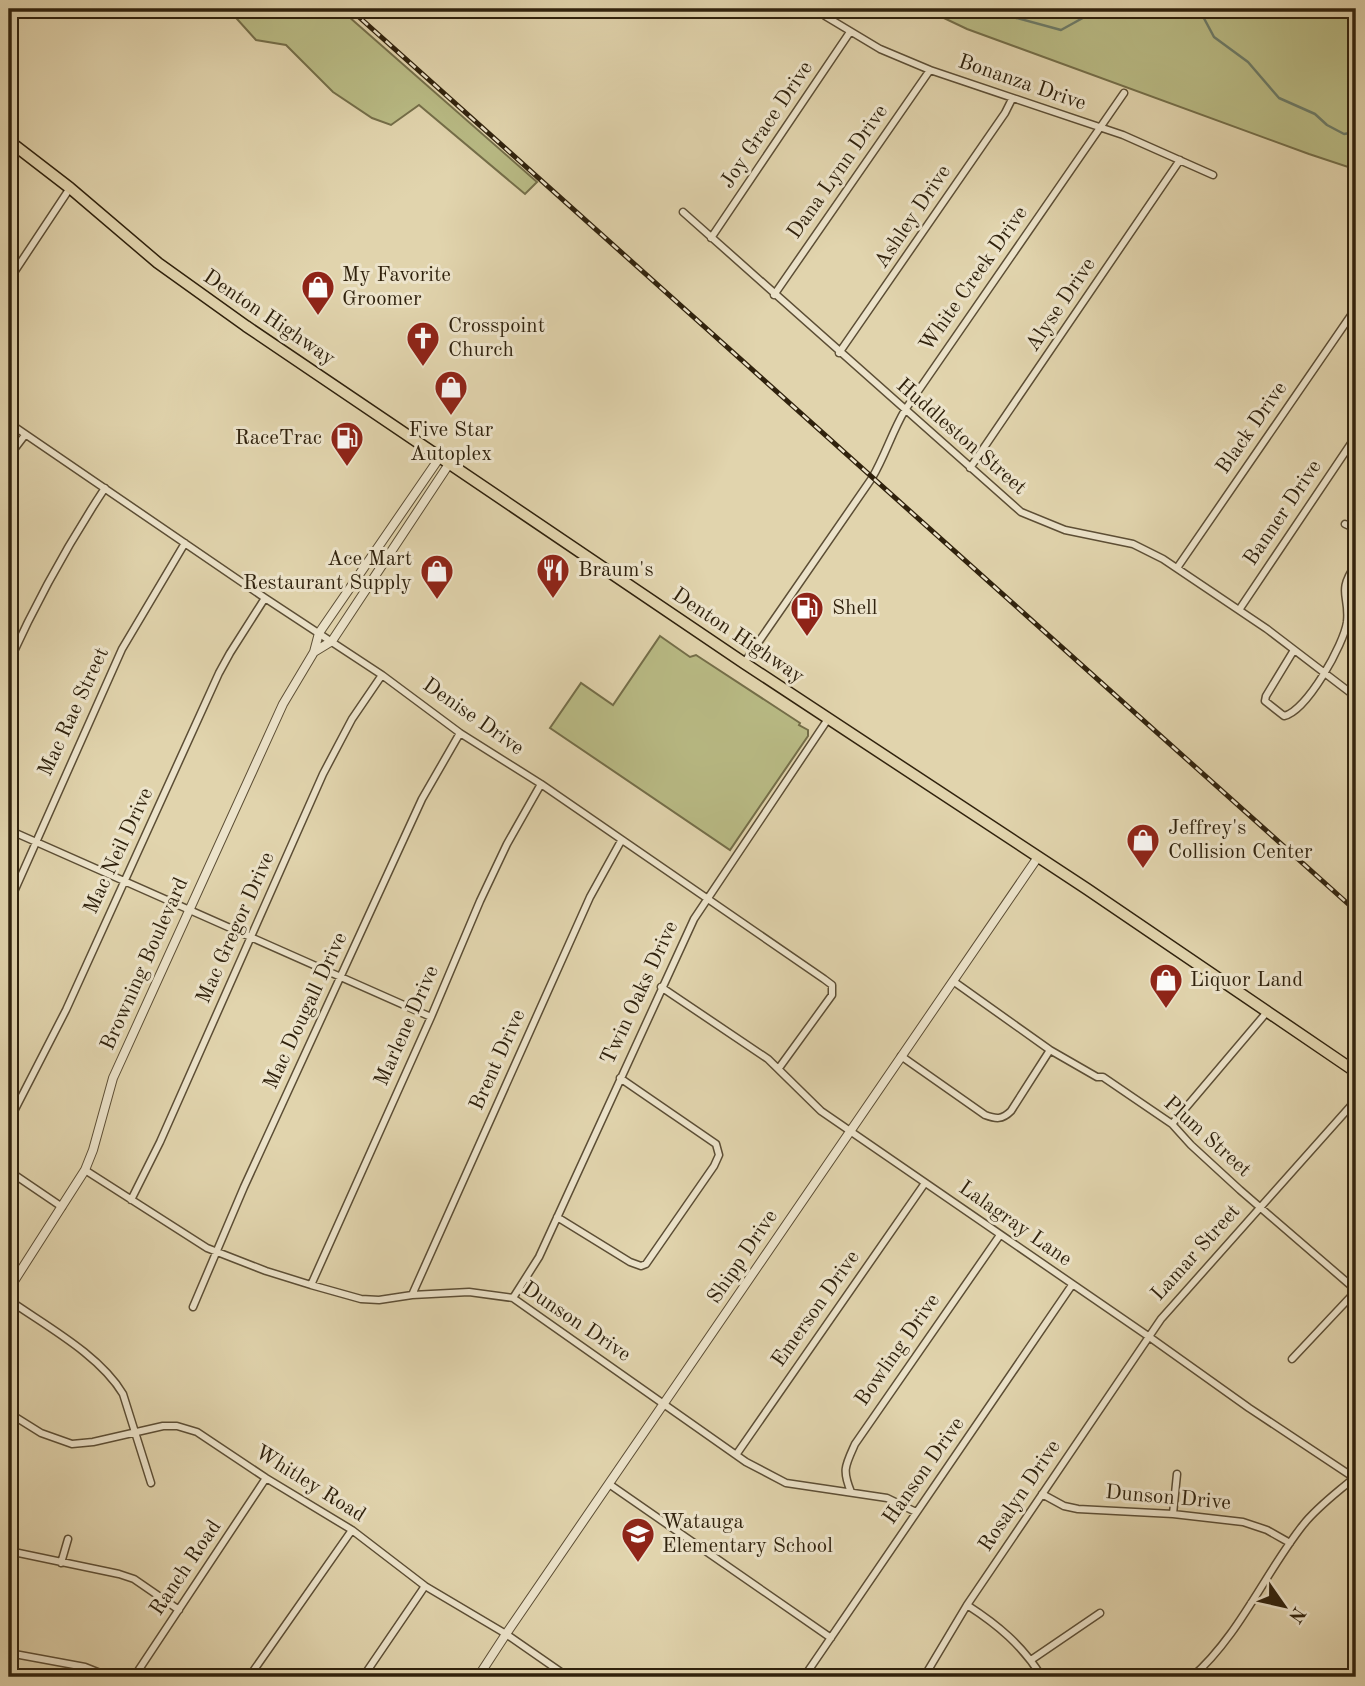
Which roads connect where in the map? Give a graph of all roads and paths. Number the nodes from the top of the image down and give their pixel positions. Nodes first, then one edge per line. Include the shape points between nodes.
1 (825, 16) dead end
2 (850, 32) junction
3 (930, 70) junction
4 (1124, 93) dead end
5 (1012, 99) junction
6 (1100, 128) junction
7 (9, 141) edge
8 (1180, 160) junction
9 (1213, 175) dead end
10 (70, 188) junction
11 (682, 212) dead end
12 (711, 238) junction
13 (9, 280) edge
14 (774, 295) junction
15 (1356, 308) edge
16 (839, 353) junction
17 (905, 410) junction
18 (9, 423) edge
19 (25, 435) junction
20 (1356, 436) edge
21 (9, 456) edge
22 (445, 461) junction
23 (970, 468) junction
24 (105, 488) junction
25 (1345, 524) dead end
26 (1356, 529) edge
27 (384, 537) junction
28 (185, 542) junction
29 (396, 544) junction
30 (1356, 565) edge
31 (1177, 568) junction
32 (265, 598) junction
33 (1239, 610) junction
34 (319, 633) junction
35 (332, 641) junction
36 (1294, 650) junction
37 (314, 652) junction
38 (9, 662) edge
39 (744, 663) junction
40 (1324, 672) junction
41 (382, 675) junction
42 (1356, 696) edge
43 (828, 719) junction
44 (460, 733) junction
45 (541, 784) junction
46 (9, 830) edge
47 (621, 841) junction
48 (36, 842) junction
49 (1038, 857) junction
50 (124, 881) junction
51 (706, 900) junction
52 (9, 903) edge
53 (188, 909) junction
54 (251, 937) junction
55 (341, 977) junction
56 (953, 981) junction
57 (661, 987) junction
58 (1267, 1012) junction
59 (431, 1017) junction
60 (1050, 1051) junction
61 (901, 1056) junction
62 (779, 1068) junction
63 (1356, 1072) edge
64 (620, 1078) junction
65 (1356, 1100) edge
66 (9, 1121) edge
67 (1172, 1124) junction
68 (850, 1131) junction
69 (85, 1170) junction
70 (9, 1171) edge
71 (925, 1183) junction
72 (131, 1200) junction
73 (62, 1207) junction
74 (1261, 1208) junction
75 (557, 1217) junction
76 (1000, 1235) junction
77 (217, 1252) junction
78 (311, 1285) junction
79 (1072, 1285) junction
80 (9, 1289) edge
81 (1356, 1291) edge
82 (412, 1295) junction
83 (513, 1297) junction
84 (9, 1300) edge
85 (192, 1307) dead end
86 (1148, 1336) junction
87 (1292, 1359) dead end
88 (663, 1403) junction
89 (9, 1413) edge
90 (135, 1432) junction
91 (736, 1455) junction
92 (1177, 1474) dead end
93 (266, 1478) junction
94 (1356, 1478) edge
95 (151, 1483) dead end
96 (609, 1484) junction
97 (851, 1492) junction
98 (1042, 1494) junction
99 (916, 1512) junction
100 (1173, 1514) junction
101 (352, 1530) junction
102 (68, 1539) dead end
103 (1290, 1543) junction
104 (9, 1551) edge
105 (61, 1563) junction
106 (425, 1586) junction
107 (967, 1605) junction
108 (179, 1610) junction
109 (1100, 1613) dead end
110 (506, 1634) junction
111 (831, 1638) junction
112 (9, 1653) edge
113 (1031, 1660) junction
114 (110, 1677) edge
115 (134, 1677) edge
116 (249, 1677) edge
117 (363, 1677) edge
118 (478, 1677) edge
119 (568, 1677) edge
120 (804, 1677) edge
121 (923, 1677) edge
122 (1042, 1677) edge
123 (1194, 1677) edge

1 - 2 street, Bonanza Drive
2 - 3 street, Bonanza Drive
2 - 12 street, Joy Grace Drive
3 - 5 street, Bonanza Drive
3 - 14 street, Dana Lynn Drive
4 - 6 street, White Creek Drive
5 - 6 street, Bonanza Drive
5 - 16 street, Ashley Drive
6 - 8 street, Bonanza Drive
6 - 17 street, White Creek Drive
7 - 10 main road, Denton Highway
8 - 9 street, Bonanza Drive
8 - 23 street, Alyse Drive
10 - 13 street
10 - 22 main road, Denton Highway via 180,280
11 - 12 street, Huddleston Street
12 - 14 street, Huddleston Street
14 - 16 street, Huddleston Street
15 - 31 street, Black Drive
16 - 17 street, Huddleston Street
17 - 23 street, Huddleston Street
17 - 39 street, White Creek Drive via 872,478
18 - 19 street, Denise Drive
19 - 21 street
19 - 24 street, Denise Drive
20 - 33 street, Banner Drive
22 - 27 street, Browning Boulevard
22 - 29 street, Browning Boulevard
22 - 39 main road, Denton Highway
23 - 31 street, Huddleston Street via 1021,512 1065,530 1133,544
24 - 28 street, Denise Drive
24 - 38 street via 69,541
25 - 26 street
27 - 29 street
27 - 34 street, Browning Boulevard
28 - 32 street, Denise Drive
28 - 48 street, Mac Rae Street via 122,649
29 - 35 street, Browning Boulevard
30 - 40 street via 1344,588 1347,624
31 - 33 street, Huddleston Street
32 - 34 street, Denise Drive
32 - 50 street, Mac Neil Drive via 219,673
33 - 36 street, Huddleston Street
34 - 35 street, Denise Drive
34 - 37 street, Browning Boulevard
35 - 37 street, Browning Boulevard
35 - 41 street, Denise Drive
36 - 40 street, Huddleston Street
36 - 40 street via 1266,696 1269,706 1284,716 1291,715 1311,695
37 - 53 street, Browning Boulevard via 283,704
39 - 43 main road, Denton Highway
40 - 42 street, Huddleston Street
41 - 44 street, Denise Drive
41 - 54 street, Mac Gregor Drive via 332,755
43 - 49 main road, Denton Highway
43 - 51 street, Twin Oaks Drive
44 - 45 street, Denise Drive
44 - 55 street, Mac Dougall Drive via 422,799
45 - 47 street, Denise Drive
45 - 59 street, Marlene Drive via 501,855
46 - 48 street
47 - 51 street, Denise Drive
47 - 82 street, Brent Drive via 590,897
48 - 50 street
48 - 52 street, Mac Rae Street
49 - 56 street, Shipp Drive
49 - 58 main road, Denton Highway
50 - 53 street
50 - 66 street, Mac Neil Drive via 61,1021
51 - 57 street, Twin Oaks Drive
51 - 62 street, Denise Drive via 832,985 832,995
53 - 54 street
53 - 69 street, Browning Boulevard via 113,1078
54 - 55 street
54 - 72 street, Mac Gregor Drive
55 - 59 street
55 - 77 street, Mac Dougall Drive
56 - 60 street, Plum Street
56 - 61 street, Shipp Drive
57 - 62 street, Lalagray Lane
57 - 64 street, Twin Oaks Drive
58 - 63 main road, Denton Highway
58 - 67 street
59 - 78 street, Marlene Drive
60 - 61 street via 1011,1111 998,1119 985,1115
60 - 67 street, Plum Street via 1103,1077
61 - 68 street, Shipp Drive
62 - 68 street, Lalagray Lane via 809,1101
64 - 75 street, Twin Oaks Drive
64 - 75 street via 716,1144 719,1155 641,1266
65 - 74 street, Lamar Street
67 - 74 street, Plum Street
68 - 71 street, Lalagray Lane
68 - 88 street, Shipp Drive
69 - 72 street, Dunson Drive
69 - 73 street, Browning Boulevard
70 - 73 street
71 - 76 street, Lalagray Lane
71 - 91 street, Emerson Drive
72 - 77 street, Dunson Drive
73 - 80 street, Browning Boulevard
74 - 81 street, Plum Street
74 - 86 street, Lamar Street
75 - 83 street, Twin Oaks Drive via 539,1257
76 - 79 street, Lalagray Lane
76 - 97 street, Bowling Drive via 855,1444 844,1475
77 - 78 street, Dunson Drive
77 - 85 street, Mac Dougall Drive
78 - 82 street, Dunson Drive via 379,1300
79 - 86 street, Lalagray Lane
79 - 99 street, Hanson Drive
81 - 87 street
82 - 83 street, Dunson Drive via 469,1292
83 - 88 street, Dunson Drive
84 - 90 street via 116,1381
86 - 94 street, Lalagray Lane
86 - 98 street, Rosalyn Drive
88 - 91 street, Dunson Drive
88 - 96 street, Shipp Drive
89 - 90 street, Whitley Road via 41,1433 72,1444
90 - 93 street, Whitley Road via 163,1426 187,1429
90 - 95 street
91 - 97 street, Dunson Drive via 786,1483
92 - 100 street
93 - 101 street, Whitley Road
93 - 108 street, Ranch Road
94 - 103 street via 1305,1522
96 - 110 street, Shipp Drive
96 - 111 street
97 - 99 street, Dunson Drive via 887,1498
98 - 100 street, Dunson Drive via 1064,1506
98 - 107 street, Rosalyn Drive
99 - 111 street, Hanson Drive
100 - 103 street, Dunson Drive via 1243,1522
101 - 106 street, Whitley Road
101 - 116 street
102 - 105 street
103 - 123 street
104 - 105 street
105 - 108 street via 134,1579
106 - 110 street, Whitley Road
106 - 117 street
107 - 113 street via 998,1625
107 - 121 street, Rosalyn Drive
108 - 115 street, Ranch Road
109 - 113 street
110 - 118 street, Shipp Drive
110 - 119 street, Whitley Road
111 - 120 street, Hanson Drive
112 - 114 street via 85,1667
113 - 122 street

